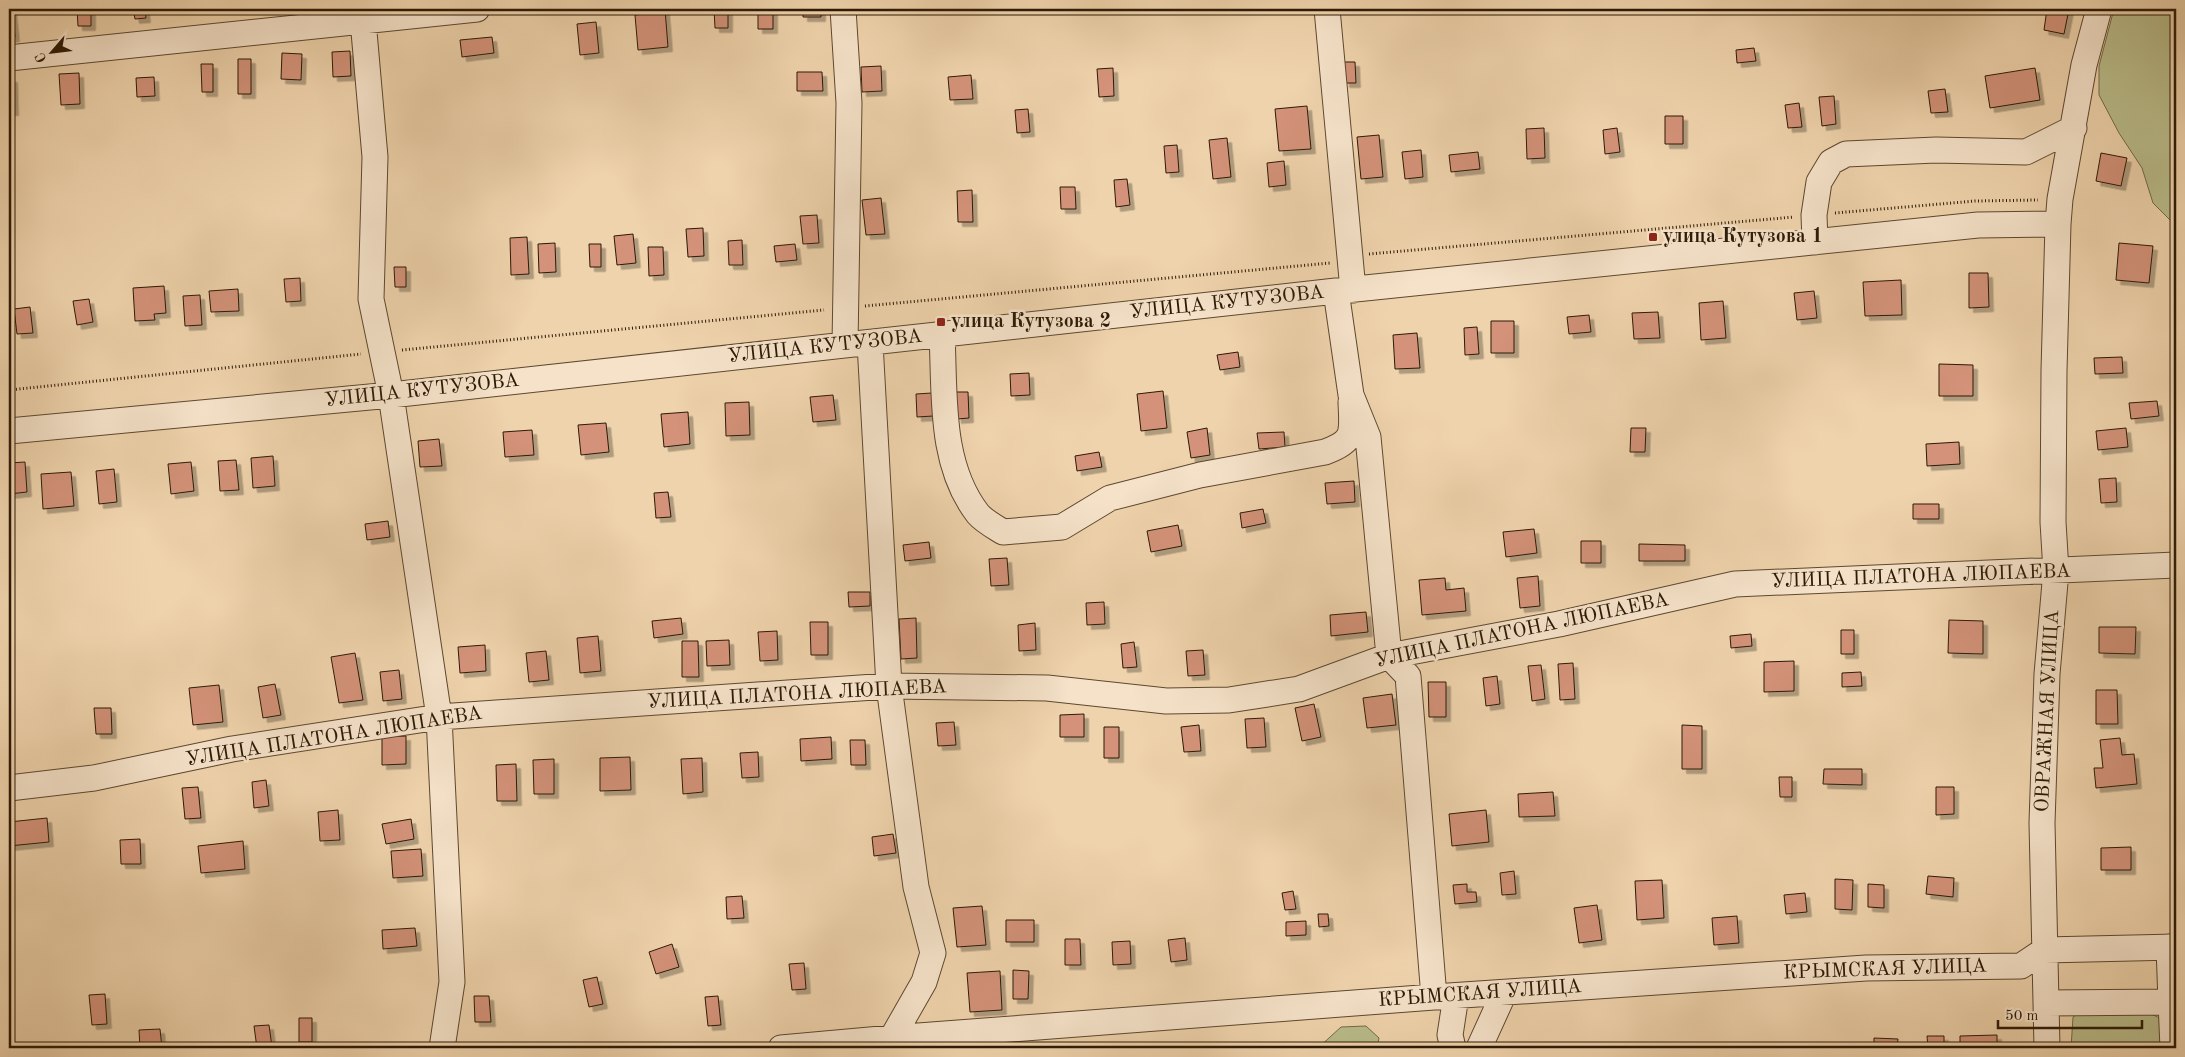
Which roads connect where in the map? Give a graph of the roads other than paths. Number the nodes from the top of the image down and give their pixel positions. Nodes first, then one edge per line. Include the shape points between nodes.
1 (477, 9) edge
2 (842, 9) edge
3 (1327, 9) edge
4 (2099, 9) edge
5 (362, 16) edge
6 (9, 58) edge
7 (2074, 128) junction
8 (2058, 224) junction
9 (1815, 242) junction
10 (1344, 290) junction
11 (942, 335) junction
12 (870, 343) junction
13 (845, 345) junction
14 (391, 394) junction
15 (1351, 395) junction
16 (9, 431) edge
17 (2176, 566) edge
18 (2056, 572) junction
19 (1389, 656) junction
20 (889, 686) junction
21 (439, 717) junction
22 (9, 788) edge
23 (2172, 947) edge
24 (2046, 950) junction
25 (1504, 992) junction
26 (1445, 997) junction
27 (2171, 1002) junction
28 (2046, 1003) junction
29 (893, 1043) edge
30 (2174, 1044) edge
31 (442, 1048) edge
32 (781, 1048) edge
33 (1453, 1048) edge
34 (1479, 1048) edge
35 (2047, 1048) edge

1 - 5 street
2 - 13 street via 849,103
3 - 10 street via 1351,261
4 - 7 street, ОВРАЖНАЯ УЛИЦА via 2084,66
5 - 6 street
5 - 14 street via 375,157 370,299
7 - 8 street, ОВРАЖНАЯ УЛИЦА
7 - 9 street via 2026,152 1936,150 1846,154 1831,162 1819,182 1814,215
8 - 9 street, УЛИЦА КУТУЗОВА via 1978,225
8 - 18 street, ОВРАЖНАЯ УЛИЦА via 2054,370
9 - 10 street, УЛИЦА КУТУЗОВА
10 - 11 street, УЛИЦА КУТУЗОВА
10 - 15 street
11 - 12 street, УЛИЦА КУТУЗОВА
11 - 15 street via 946,433 958,477 979,514 1003,532 1062,526 1110,498 1200,475 1342,446 1352,431
12 - 13 street, УЛИЦА КУТУЗОВА
12 - 20 street
13 - 14 street, УЛИЦА КУТУЗОВА
14 - 16 street, УЛИЦА КУТУЗОВА
14 - 21 street
15 - 19 street via 1368,437
17 - 18 street, УЛИЦА ПЛАТОНА ЛЮПАЕВА
18 - 19 street, УЛИЦА ПЛАТОНА ЛЮПАЕВА via 1735,584 1559,624
18 - 24 street, ОВРАЖНАЯ УЛИЦА via 2047,674 2042,823
19 - 20 street, УЛИЦА ПЛАТОНА ЛЮПАЕВА via 1299,689 1229,700 1166,701 1047,688
19 - 26 street via 1408,676
20 - 21 street, УЛИЦА ПЛАТОНА ЛЮПАЕВА
20 - 29 street via 916,887 933,953 924,982
21 - 22 street, УЛИЦА ПЛАТОНА ЛЮПАЕВА via 232,748 94,778
21 - 31 street via 452,982
23 - 24 street
23 - 27 street
24 - 25 street, КРЫМСКАЯ УЛИЦА via 2021,966 1866,968
24 - 28 street, ОВРАЖНАЯ УЛИЦА
25 - 26 street, КРЫМСКАЯ УЛИЦА
25 - 34 street
26 - 29 street, КРЫМСКАЯ УЛИЦА
26 - 33 street
27 - 28 street
27 - 30 street
28 - 35 street, ОВРАЖНАЯ УЛИЦА
29 - 32 street, КРЫМСКАЯ УЛИЦА

